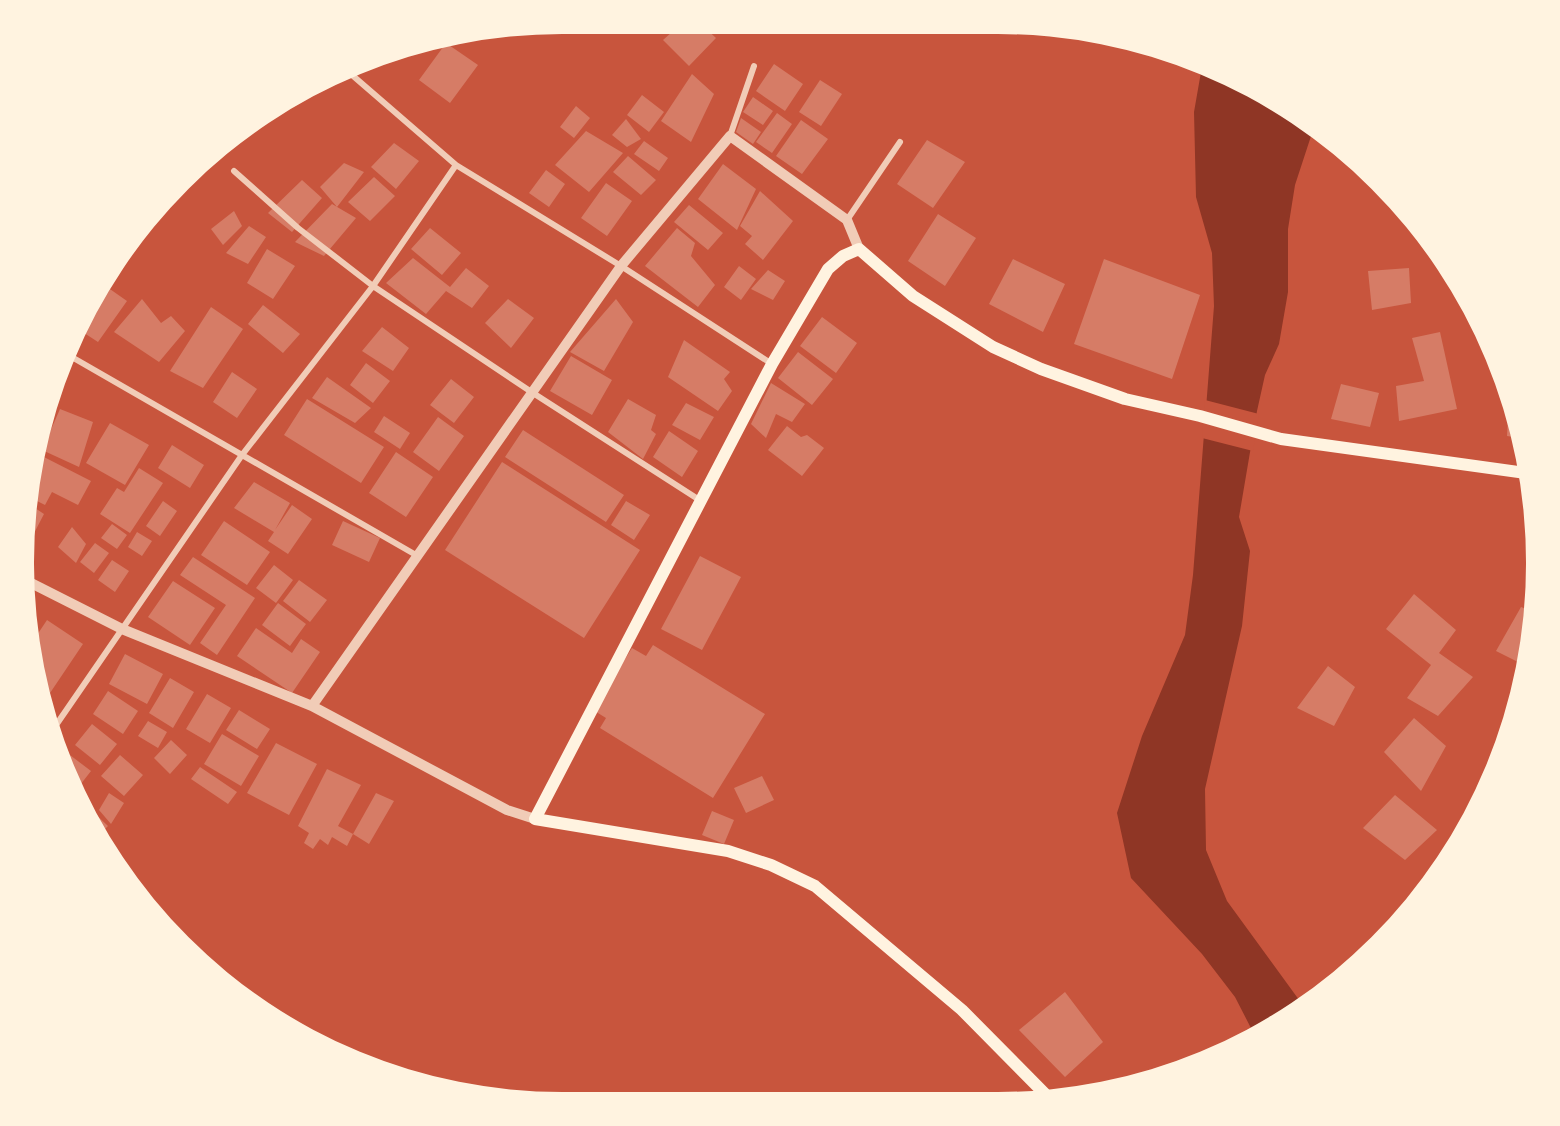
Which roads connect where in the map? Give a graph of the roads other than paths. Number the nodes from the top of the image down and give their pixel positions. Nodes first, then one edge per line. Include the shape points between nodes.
1 (754, 66) dead end
2 (355, 78) edge
3 (730, 136) junction
4 (900, 142) dead end
5 (456, 165) junction
6 (234, 171) dead end
7 (847, 220) junction
8 (859, 249) junction
9 (621, 266) junction
10 (373, 286) junction
11 (76, 360) edge
12 (772, 364) junction
13 (533, 393) junction
14 (242, 455) junction
15 (1517, 472) edge
16 (701, 501) junction
17 (416, 555) junction
18 (35, 585) edge
19 (122, 629) junction
20 (312, 706) junction
21 (59, 720) edge
22 (535, 819) junction
23 (1040, 1089) edge

1 - 3 street
2 - 5 street
3 - 7 street
3 - 9 street
4 - 7 street
5 - 9 street
5 - 10 street
6 - 10 street via 298,228
7 - 8 street
8 - 12 main road via 828,268
8 - 15 main road via 913,296 993,347 1125,399 1281,439
9 - 12 street
9 - 13 street
10 - 13 street
10 - 14 street
11 - 14 street
12 - 16 main road
13 - 16 street
13 - 17 street
14 - 17 street
14 - 19 street
16 - 22 main road
17 - 20 street
18 - 19 street
19 - 20 street
19 - 21 street
20 - 22 street via 507,810
22 - 23 main road via 728,851 771,865 814,886 962,1010

